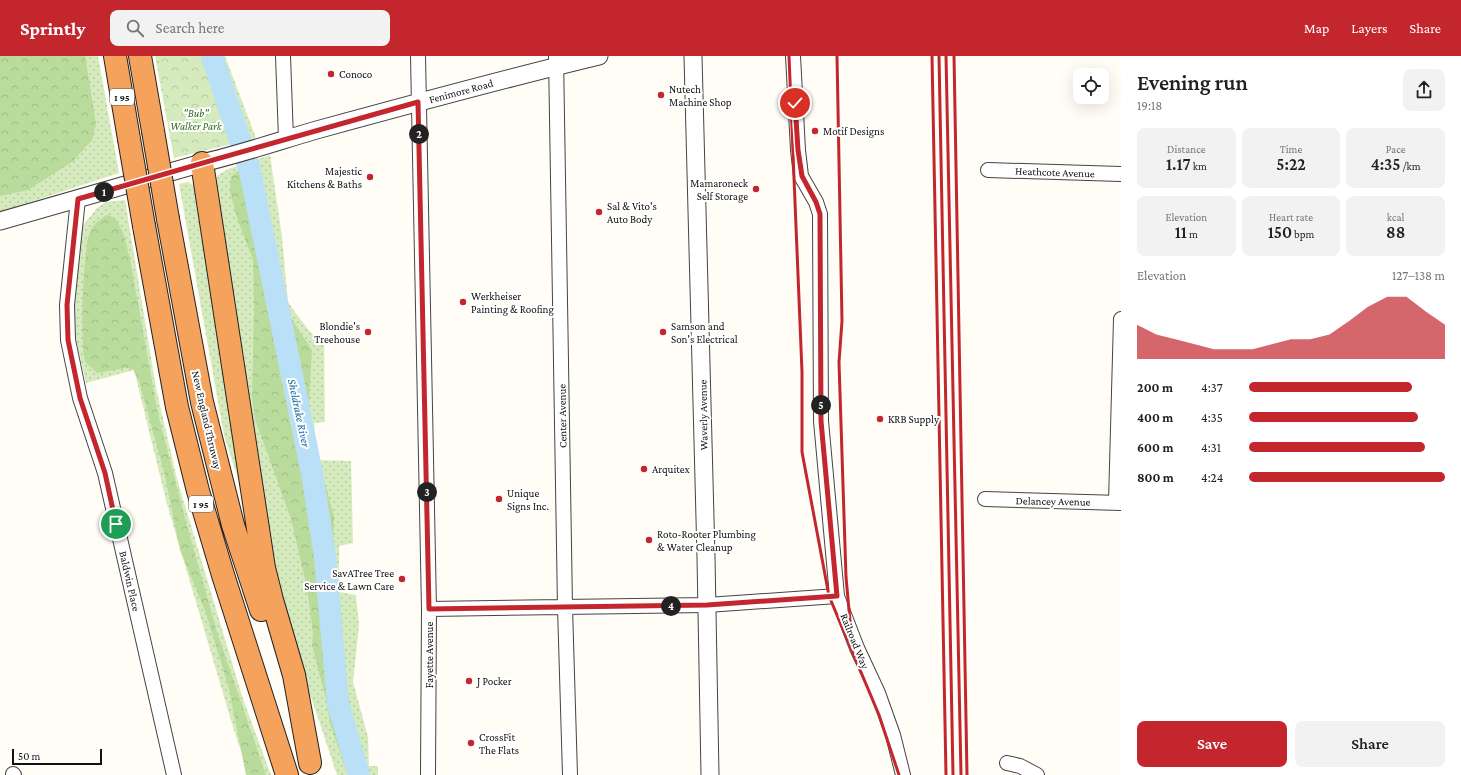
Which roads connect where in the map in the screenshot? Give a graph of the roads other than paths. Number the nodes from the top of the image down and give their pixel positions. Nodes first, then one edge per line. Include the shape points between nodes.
1 (115, 56) edge
2 (140, 56) edge
3 (283, 56) edge
4 (418, 56) edge
5 (599, 56) edge
6 (693, 56) edge
7 (793, 56) edge
8 (556, 61) edge
9 (418, 102) junction
10 (286, 139) junction
11 (202, 162) junction
12 (988, 170) dead end
13 (1121, 174) edge
14 (78, 199) junction
15 (0, 221) edge
16 (1121, 320) edge
17 (985, 499) dead end
18 (1119, 503) edge
19 (837, 596) junction
20 (707, 605) junction
21 (565, 607) junction
22 (429, 609) junction
23 (1007, 762) dead end
24 (312, 769) edge
25 (902, 773) edge
26 (174, 775) edge
27 (287, 775) edge
28 (428, 775) edge
29 (570, 775) edge
30 (710, 775) edge
31 (1037, 775) edge

1 - 27 highway, I 95, bridge via 177,407 198,492
2 - 24 highway, New England Thruway / I 95, bridge via 197,381 222,485
3 - 10 street
4 - 9 street, Fayette Avenue
5 - 8 street, Fenimore Road
6 - 20 street, Waverly Avenue
7 - 19 street, Railroad Way via 798,150 802,176 820,214 821,421
8 - 9 street, Fenimore Road
8 - 21 street, Center Avenue
9 - 10 street, Fenimore Road
9 - 22 street, Fayette Avenue
10 - 11 street, Fenimore Road via 232,156
11 - 14 street, Fenimore Road
11 - 24 highway via 262,555 294,675
12 - 13 street, Heathcote Avenue
14 - 15 street, Fenimore Road
14 - 26 street, Baldwin Place via 67,305 68,340 80,398 105,473
16 - 18 street
17 - 18 street, Delancey Avenue
19 - 20 street
19 - 25 street, Railroad Way via 878,693
20 - 21 street
20 - 30 street, Waverly Avenue
21 - 22 street
21 - 29 street, Center Avenue
22 - 28 street, Fayette Avenue
23 - 31 street

